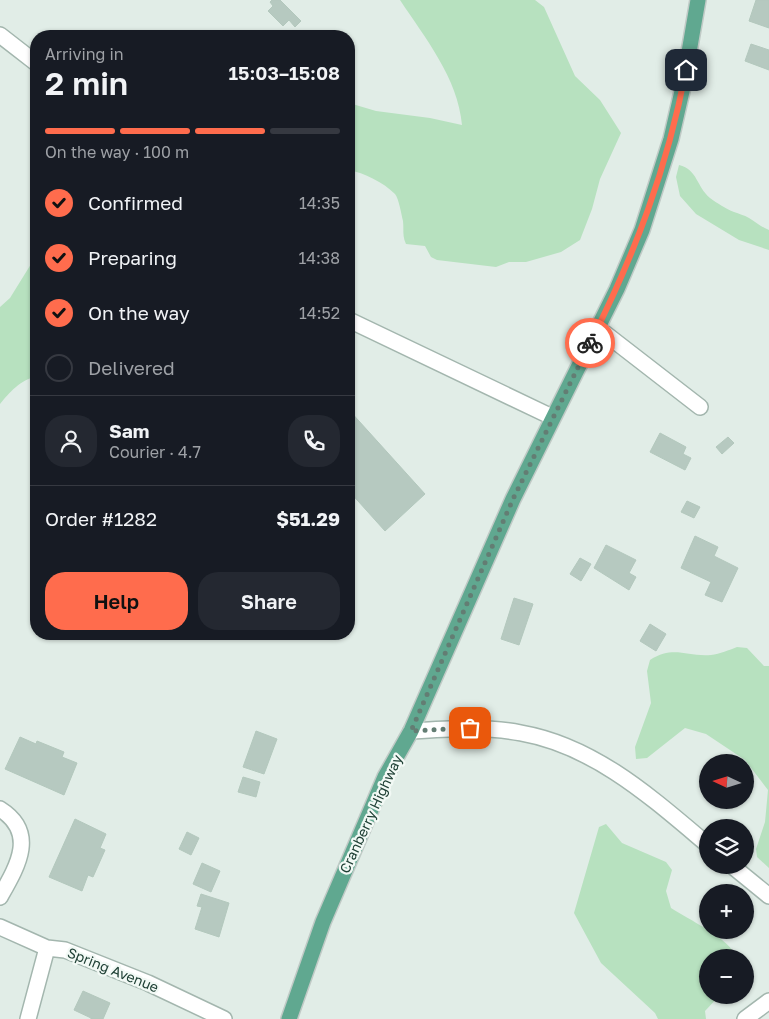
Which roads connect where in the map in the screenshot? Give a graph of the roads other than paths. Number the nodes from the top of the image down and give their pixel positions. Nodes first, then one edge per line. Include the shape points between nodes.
1 (698, 0) edge
2 (0, 35) edge
3 (30, 58) edge
4 (355, 323) edge
5 (598, 328) junction
6 (700, 407) dead end
7 (552, 417) junction
8 (411, 731) junction
9 (0, 809) edge
10 (699, 838) edge
11 (742, 874) edge
12 (769, 896) edge
13 (0, 897) edge
14 (0, 928) edge
15 (47, 948) junction
16 (769, 1001) edge
17 (28, 1019) edge
18 (224, 1019) edge
19 (289, 1019) edge
20 (745, 1019) edge

1 - 5 main road, Cranberry Highway via 683,87 663,165 635,246
2 - 3 street
4 - 7 street
5 - 6 street
5 - 7 main road, Cranberry Highway
7 - 8 main road, Cranberry Highway via 492,544
8 - 10 street via 481,728 520,732 554,742 620,774
8 - 19 main road, Cranberry Highway via 386,777 323,922
9 - 13 street via 15,821 21,837 19,863
11 - 12 street
14 - 15 street, Spring Avenue
15 - 17 street
15 - 18 street, Spring Avenue via 66,950
16 - 20 street

